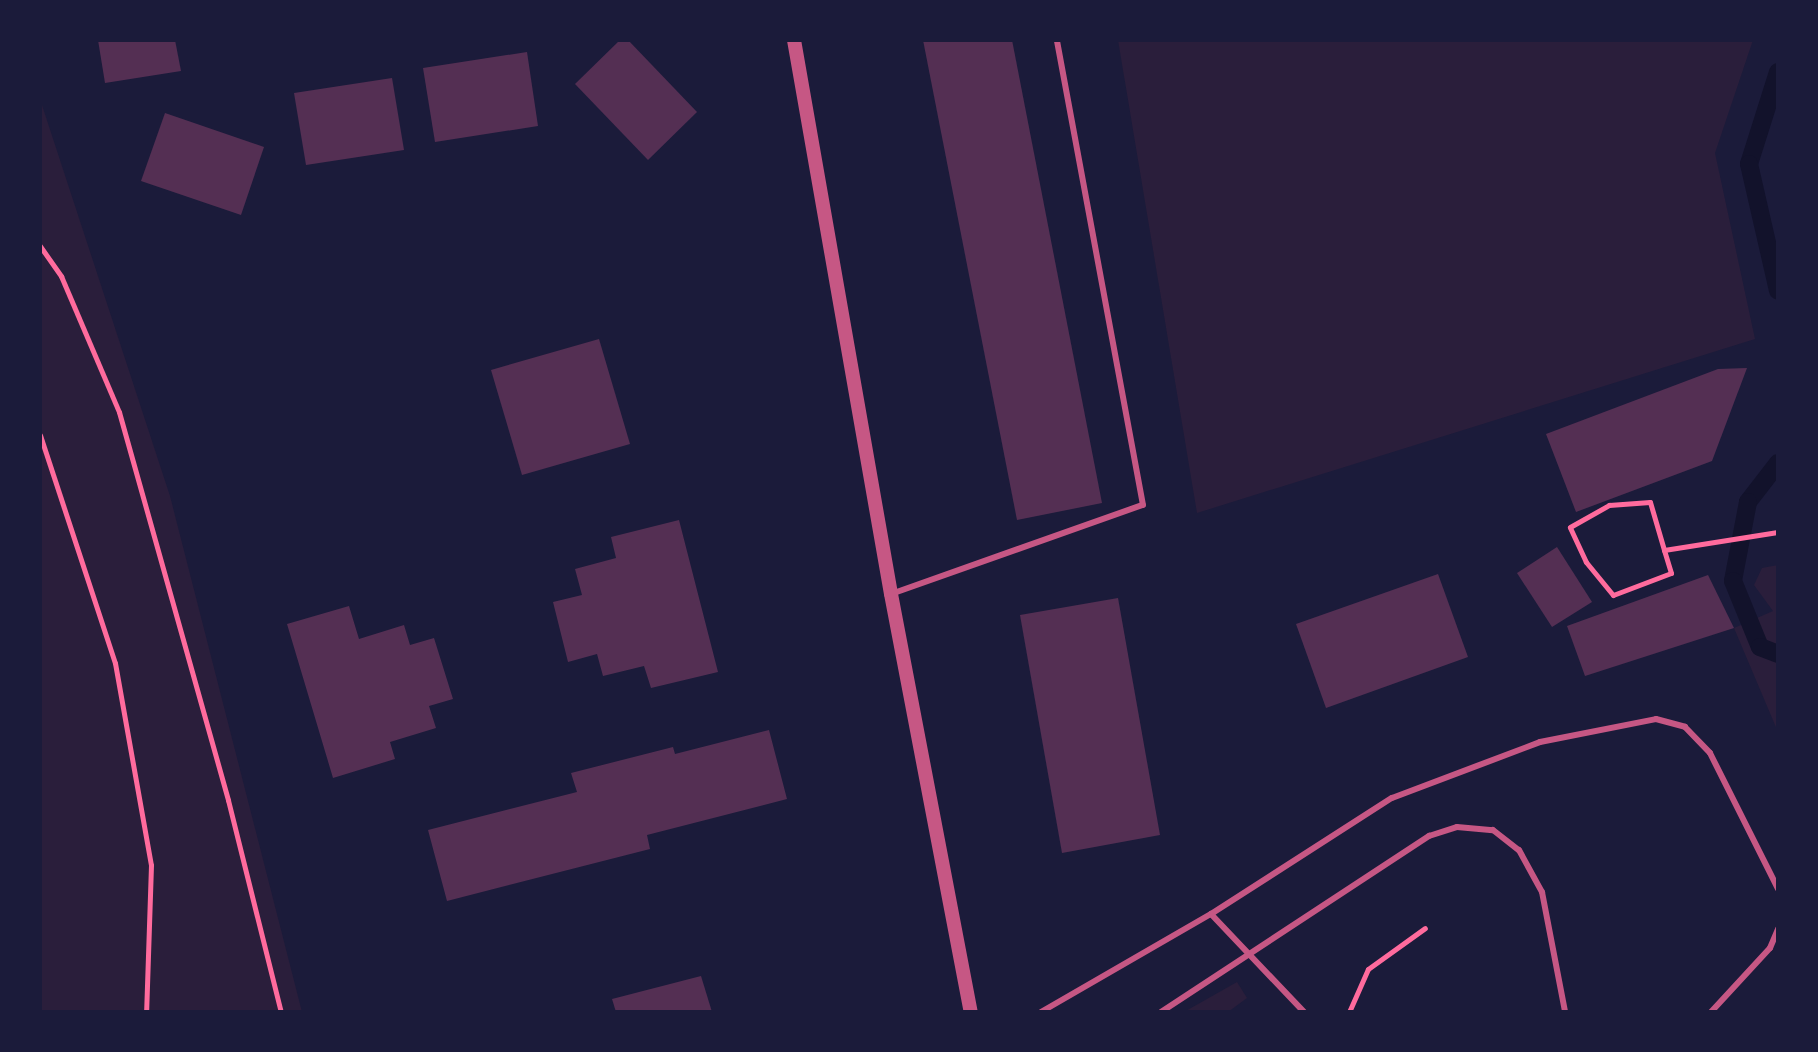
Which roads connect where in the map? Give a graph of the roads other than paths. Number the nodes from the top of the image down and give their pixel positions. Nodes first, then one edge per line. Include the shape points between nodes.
1 (794, 40) edge
2 (1057, 40) edge
3 (891, 594) junction
4 (1778, 889) edge
5 (1211, 914) junction
6 (1778, 929) edge
7 (1246, 954) junction
8 (971, 1012) edge
9 (1041, 1012) edge
10 (1161, 1012) edge
11 (1304, 1012) edge
12 (1565, 1012) edge
13 (1711, 1012) edge

1 - 3 street
2 - 3 lane via 1143,505
3 - 8 street
4 - 5 lane via 1710,753 1685,727 1656,719 1540,742 1392,798
5 - 7 lane
5 - 9 lane
6 - 13 lane via 1770,948
7 - 10 lane
7 - 11 lane
7 - 12 lane via 1429,836 1457,827 1493,830 1519,850 1542,892

